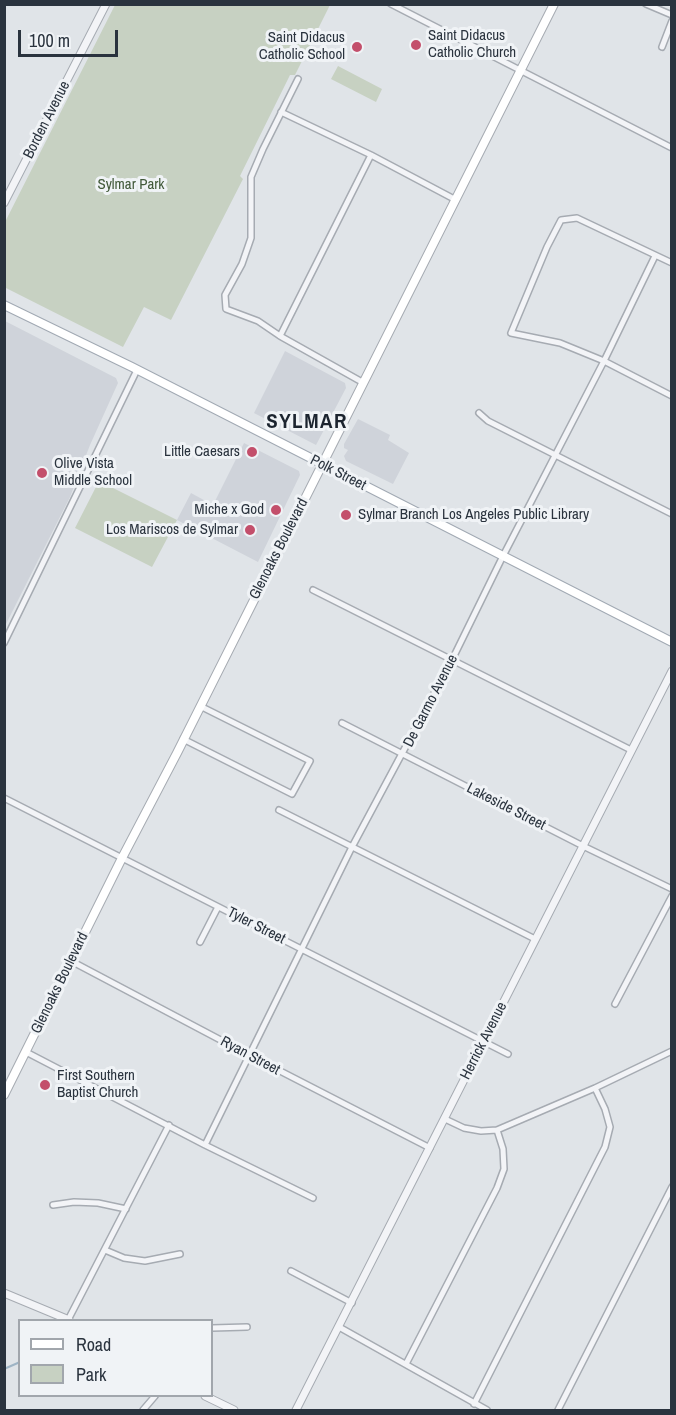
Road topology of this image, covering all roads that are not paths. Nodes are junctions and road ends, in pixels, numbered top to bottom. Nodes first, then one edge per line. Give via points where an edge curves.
1 (106, 4) edge
2 (391, 4) edge
3 (554, 4) edge
4 (646, 4) edge
5 (660, 7) edge
6 (672, 15) edge
7 (672, 21) edge
8 (662, 47) dead end
9 (521, 71) junction
10 (298, 79) dead end
11 (281, 112) junction
12 (672, 148) edge
13 (371, 155) junction
14 (456, 200) junction
15 (4, 203) edge
16 (655, 256) junction
17 (672, 263) edge
18 (4, 305) edge
19 (280, 336) junction
20 (604, 361) junction
21 (137, 370) junction
22 (362, 382) junction
23 (672, 396) edge
24 (479, 413) dead end
25 (556, 455) junction
26 (322, 464) junction
27 (672, 514) edge
28 (502, 558) junction
29 (313, 590) dead end
30 (672, 642) edge
31 (4, 643) edge
32 (452, 660) junction
33 (672, 671) edge
34 (200, 706) junction
35 (342, 723) dead end
36 (183, 739) junction
37 (631, 750) junction
38 (403, 754) junction
39 (4, 798) edge
40 (279, 810) dead end
41 (583, 846) junction
42 (352, 847) junction
43 (122, 858) junction
44 (672, 889) edge
45 (672, 896) edge
46 (218, 907) junction
47 (535, 939) junction
48 (201, 942) dead end
49 (303, 950) junction
50 (71, 961) junction
51 (615, 1004) dead end
52 (485, 1042) junction
53 (672, 1051) edge
54 (26, 1052) junction
55 (508, 1054) dead end
56 (249, 1055) junction
57 (595, 1088) junction
58 (4, 1095) edge
59 (445, 1119) junction
60 (169, 1125) junction
61 (497, 1130) junction
62 (205, 1145) junction
63 (430, 1148) junction
64 (672, 1187) edge
65 (314, 1198) dead end
66 (53, 1205) dead end
67 (126, 1209) junction
68 (105, 1250) junction
69 (180, 1254) dead end
70 (291, 1271) dead end
71 (4, 1293) edge
72 (352, 1303) junction
73 (66, 1319) edge
74 (69, 1319) edge
75 (247, 1327) dead end
76 (339, 1327) junction
77 (213, 1328) edge
78 (406, 1364) junction
79 (153, 1397) edge
80 (209, 1397) edge
81 (474, 1404) junction
82 (143, 1410) edge
83 (234, 1410) edge
84 (296, 1410) edge
85 (487, 1410) edge
86 (558, 1410) edge

1 - 15 street, Borden Avenue
2 - 9 street
3 - 9 main road, Glenoaks Boulevard
4 - 5 street
5 - 6 street
7 - 8 street
9 - 12 street
9 - 14 main road, Glenoaks Boulevard
10 - 11 street
11 - 13 street
11 - 19 street via 251,177 251,238 225,296 226,309 258,321
13 - 14 street
13 - 19 street
14 - 22 main road, Glenoaks Boulevard
16 - 17 street
16 - 20 street, De Garmo Avenue
16 - 20 street via 576,218 561,220 547,247 511,333 560,343
18 - 21 main road, Polk Street
19 - 22 street
20 - 23 street
20 - 25 street, De Garmo Avenue
21 - 26 main road, Polk Street
21 - 31 street
22 - 26 main road, Glenoaks Boulevard
24 - 25 street
25 - 27 street
25 - 28 street, De Garmo Avenue
26 - 28 main road, Polk Street
26 - 34 main road, Glenoaks Boulevard
28 - 30 main road, Polk Street
28 - 32 street, De Garmo Avenue
29 - 32 street
32 - 37 street
32 - 38 street, De Garmo Avenue
33 - 37 street, Herrick Avenue
34 - 36 main road, Glenoaks Boulevard
34 - 36 street via 310,761 292,794
35 - 38 street, Lakeside Street
36 - 43 main road, Glenoaks Boulevard
37 - 41 street, Herrick Avenue
38 - 41 street, Lakeside Street
38 - 42 street, De Garmo Avenue
39 - 43 street, Tyler Street
40 - 42 street
41 - 44 street, Lakeside Street
41 - 47 street, Herrick Avenue
42 - 47 street
42 - 49 street, De Garmo Avenue
43 - 46 street, Tyler Street
43 - 50 main road, Glenoaks Boulevard
45 - 51 street
46 - 48 street
46 - 49 street, Tyler Street
47 - 52 street, Herrick Avenue
49 - 52 street, Tyler Street
49 - 56 street, De Garmo Avenue
50 - 54 main road, Glenoaks Boulevard
50 - 56 street, Ryan Street
52 - 55 street, Tyler Street
52 - 59 street, Herrick Avenue
53 - 57 street
54 - 58 main road, Glenoaks Boulevard
54 - 60 street
56 - 62 street, De Garmo Avenue
56 - 63 street, Ryan Street
57 - 61 street
57 - 81 street via 610,1126 605,1148
59 - 61 street via 464,1128
59 - 63 street, Herrick Avenue
60 - 62 street
60 - 67 street
61 - 78 street via 504,1169 497,1188
62 - 65 street
63 - 72 street, Herrick Avenue
64 - 86 street
66 - 67 street via 98,1203
67 - 68 street
68 - 69 street via 145,1261
68 - 74 street
70 - 72 street
71 - 73 street
72 - 76 street, Herrick Avenue
75 - 77 street
76 - 78 street
76 - 84 street, Herrick Avenue
78 - 81 street
79 - 82 street
80 - 83 street
81 - 85 street

